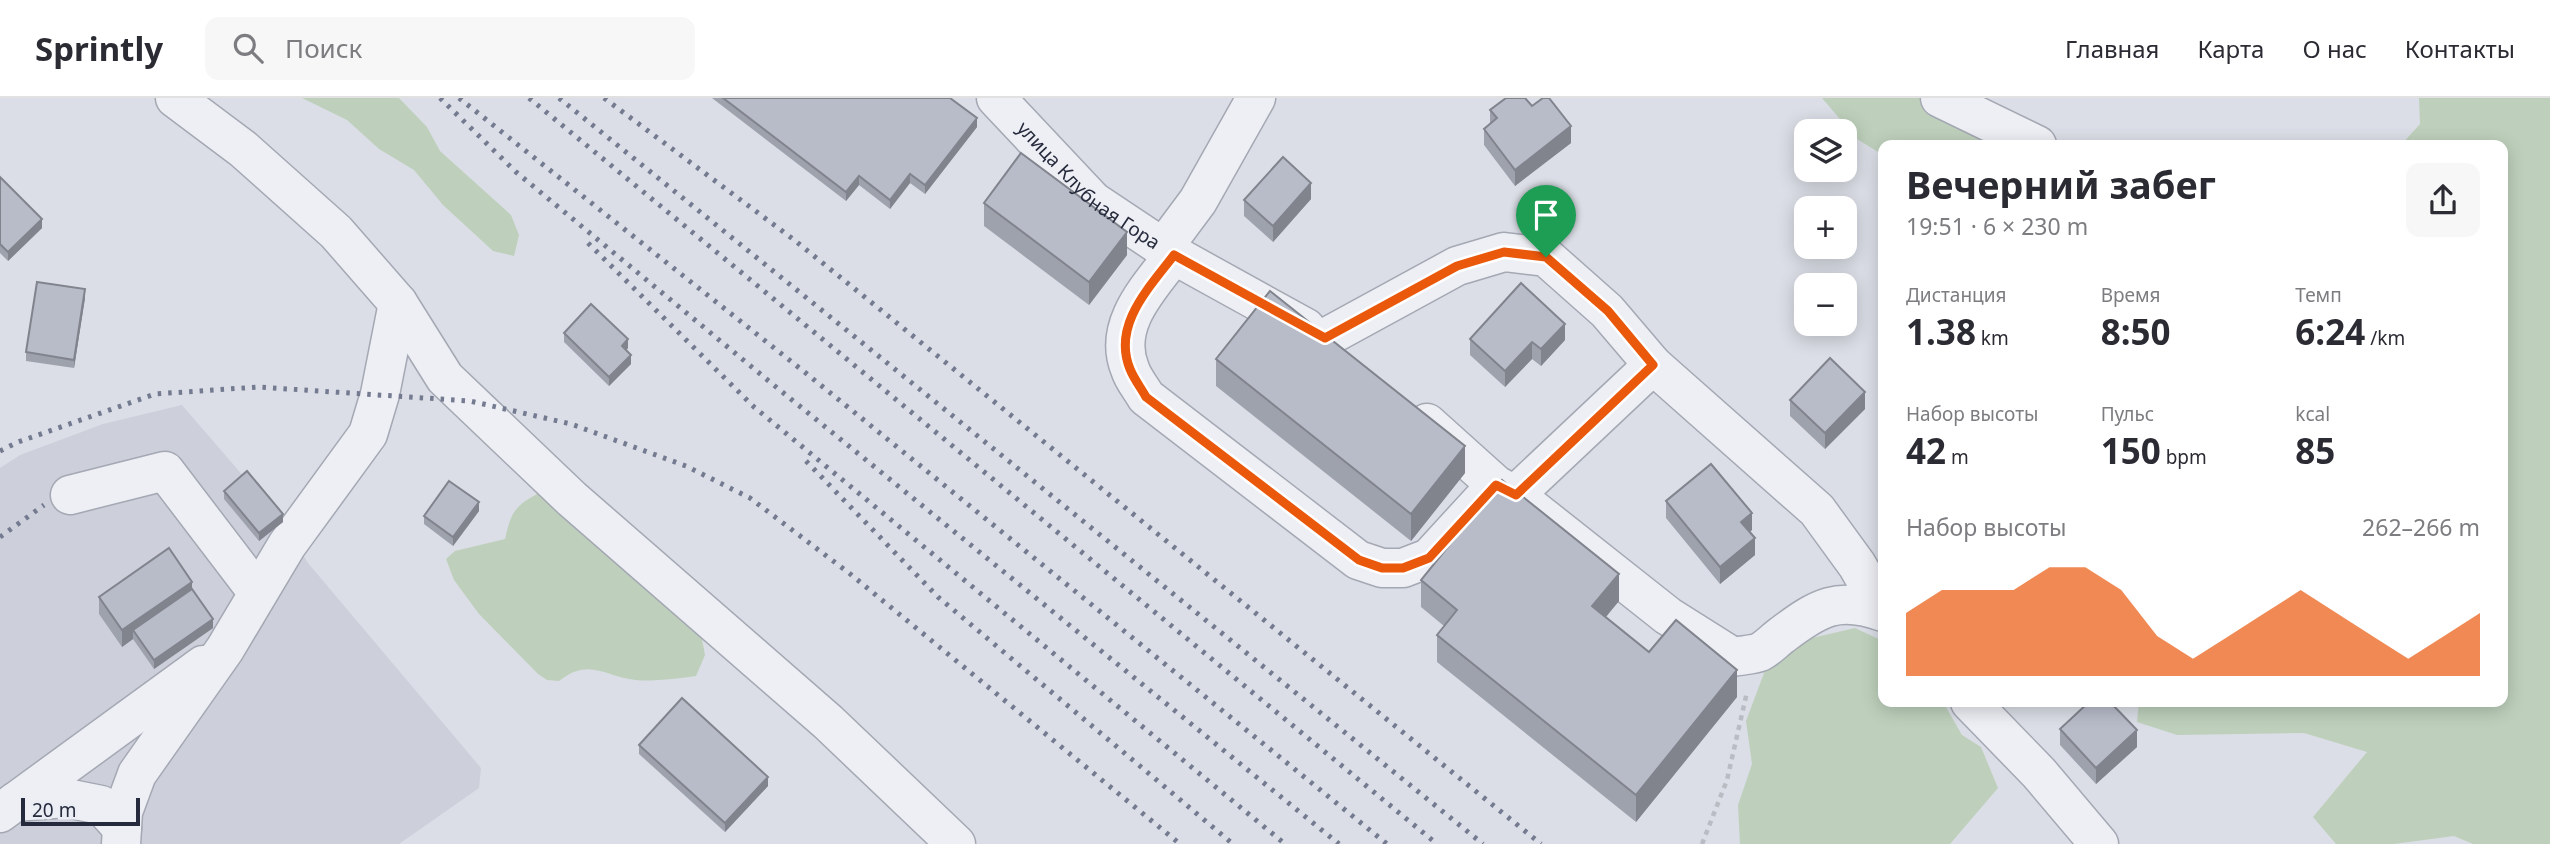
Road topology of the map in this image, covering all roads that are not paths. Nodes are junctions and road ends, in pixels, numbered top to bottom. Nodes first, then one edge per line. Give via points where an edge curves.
1 (175, 98) edge
2 (996, 98) edge
3 (1256, 98) edge
4 (1940, 98) edge
5 (2027, 140) edge
6 (1169, 251) junction
7 (398, 303) junction
8 (1325, 338) junction
9 (1355, 361) edge
10 (1653, 365) junction
11 (1405, 403) edge
12 (1506, 490) junction
13 (69, 495) dead end
14 (258, 593) junction
15 (1878, 602) edge
16 (1878, 610) edge
17 (225, 649) junction
18 (1975, 707) edge
19 (8, 808) edge
20 (122, 836) edge
21 (956, 844) edge
22 (2099, 844) edge

1 - 7 street via 243,149 336,232
2 - 6 street, улица Клубная Гора via 1093,201
3 - 6 street
4 - 5 street
6 - 8 street, улица Клубная Гора
6 - 12 street via 1133,309 1124,345 1130,370 1146,397 1359,560 1382,568 1403,568 1429,558
7 - 14 street via 368,434
7 - 21 street via 453,386 572,499 828,722
8 - 9 street, улица Клубная Гора
8 - 10 street via 1457,266 1504,252 1546,257 1608,311
10 - 12 street
10 - 15 street via 1817,510
11 - 12 street
12 - 16 street via 1668,616 1733,657 1759,653 1826,607 1845,604
13 - 14 street via 165,471
14 - 17 street
17 - 19 street
17 - 20 street via 137,774 123,812
18 - 22 street
19 - 20 street via 66,798 101,805

